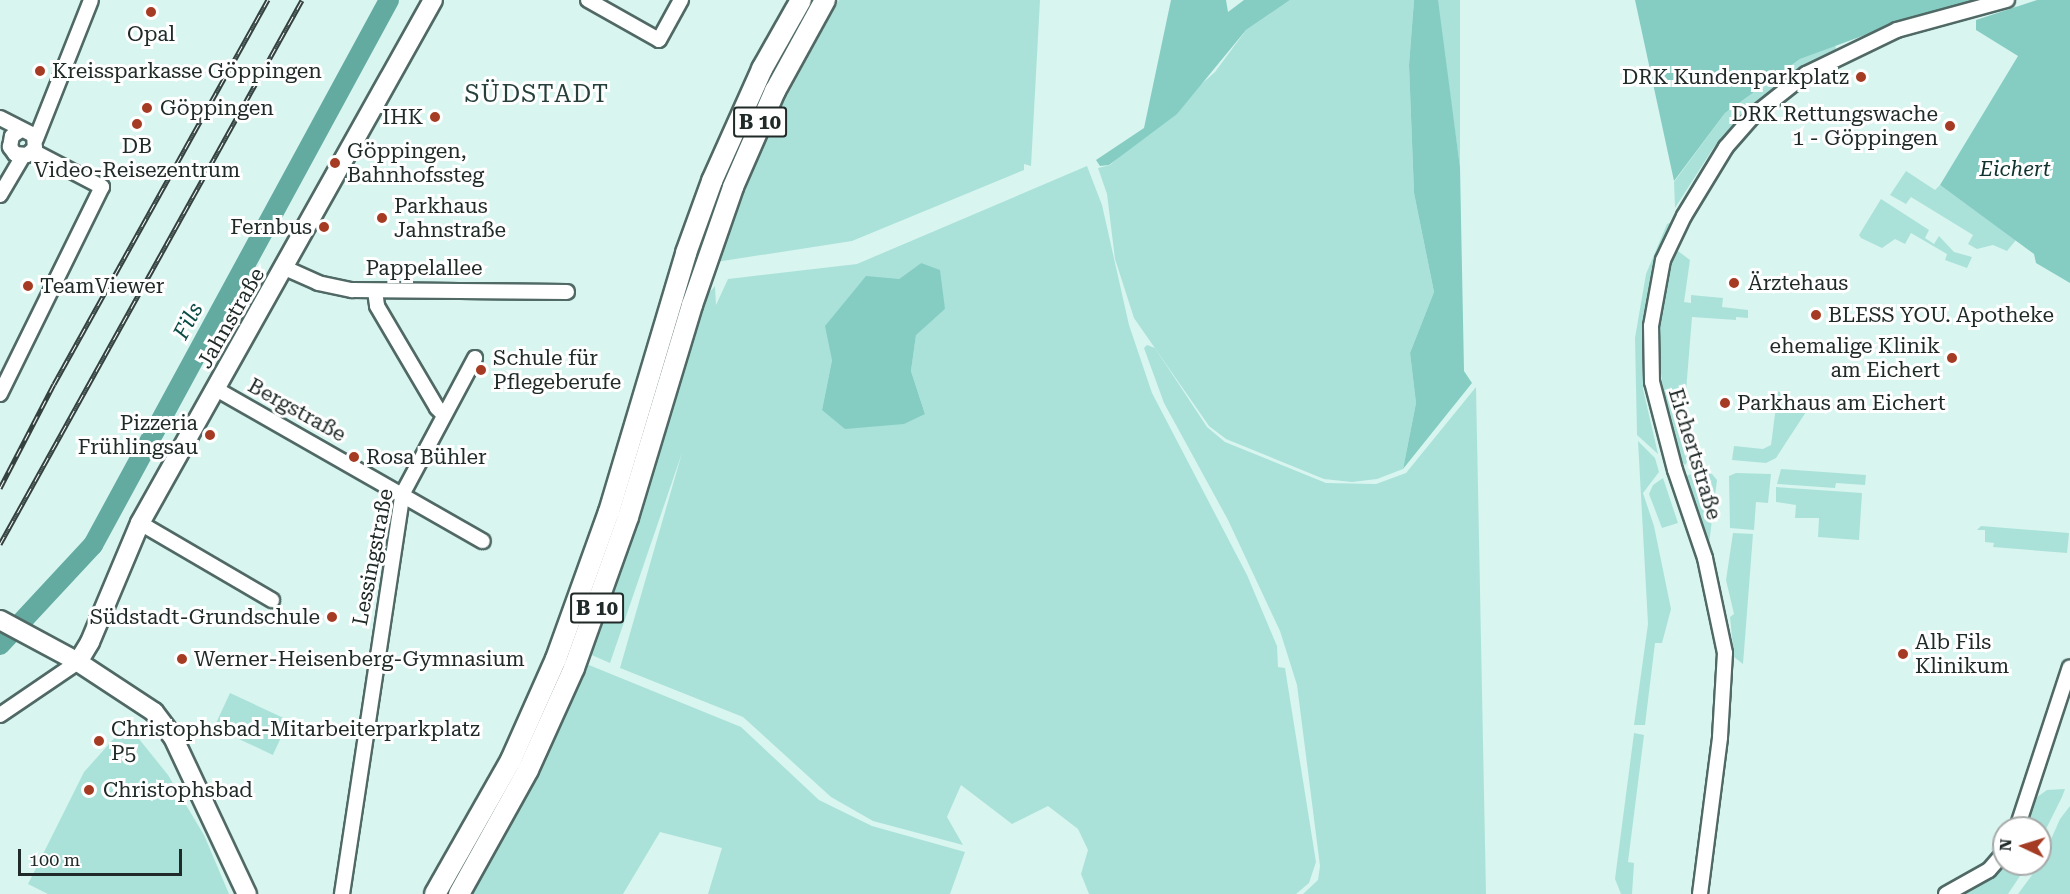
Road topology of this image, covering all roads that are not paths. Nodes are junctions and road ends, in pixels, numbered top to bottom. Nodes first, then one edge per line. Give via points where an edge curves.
1 (91, 0) edge
2 (434, 0) edge
3 (588, 0) edge
4 (681, 0) edge
5 (801, 0) edge
6 (825, 0) edge
7 (2007, 0) edge
8 (0, 118) edge
9 (0, 129) edge
10 (15, 134) junction
11 (30, 149) junction
12 (0, 195) edge
13 (285, 268) junction
14 (375, 291) junction
15 (567, 292) dead end
16 (475, 358) dead end
17 (216, 389) junction
18 (0, 393) edge
19 (444, 415) junction
20 (403, 492) junction
21 (140, 523) junction
22 (483, 541) dead end
23 (272, 600) dead end
24 (0, 620) edge
25 (78, 662) junction
26 (2070, 668) edge
27 (0, 715) edge
28 (2021, 816) edge
29 (1992, 867) edge
30 (247, 894) edge
31 (342, 894) edge
32 (435, 894) edge
33 (459, 894) edge
34 (1700, 894) edge
35 (1946, 894) edge

1 - 11 street
2 - 13 main road, Jahnstraße
3 - 4 street via 659,40
5 - 32 highway, B 10 via 734,129 686,253 609,512 567,631 511,760
6 - 33 highway, B 10 via 754,136 710,251 628,517 574,668 528,770
7 - 34 street, Eichertstraße via 1897,30 1806,74 1754,116 1726,147 1684,216 1663,260 1651,326 1652,382 1675,470 1706,558 1725,653 1720,737
8 - 10 street
9 - 10 street
10 - 11 street via 28,131
10 - 11 street via 12,151
11 - 12 street
11 - 18 street via 102,187
13 - 14 street, Pappelallee via 318,283
13 - 17 main road, Jahnstraße
14 - 15 street, Pappelallee via 479,288
14 - 19 street via 377,306
16 - 19 street, Lessingstraße
17 - 20 street, Bergstraße
17 - 21 main road, Jahnstraße
19 - 20 street, Lessingstraße
20 - 22 street, Bergstraße
20 - 31 street, Lessingstraße
21 - 23 street
21 - 25 main road, Jahnstraße via 99,623
24 - 25 main road
25 - 27 street
25 - 30 main road via 154,712 173,737
26 - 28 street
29 - 35 street

